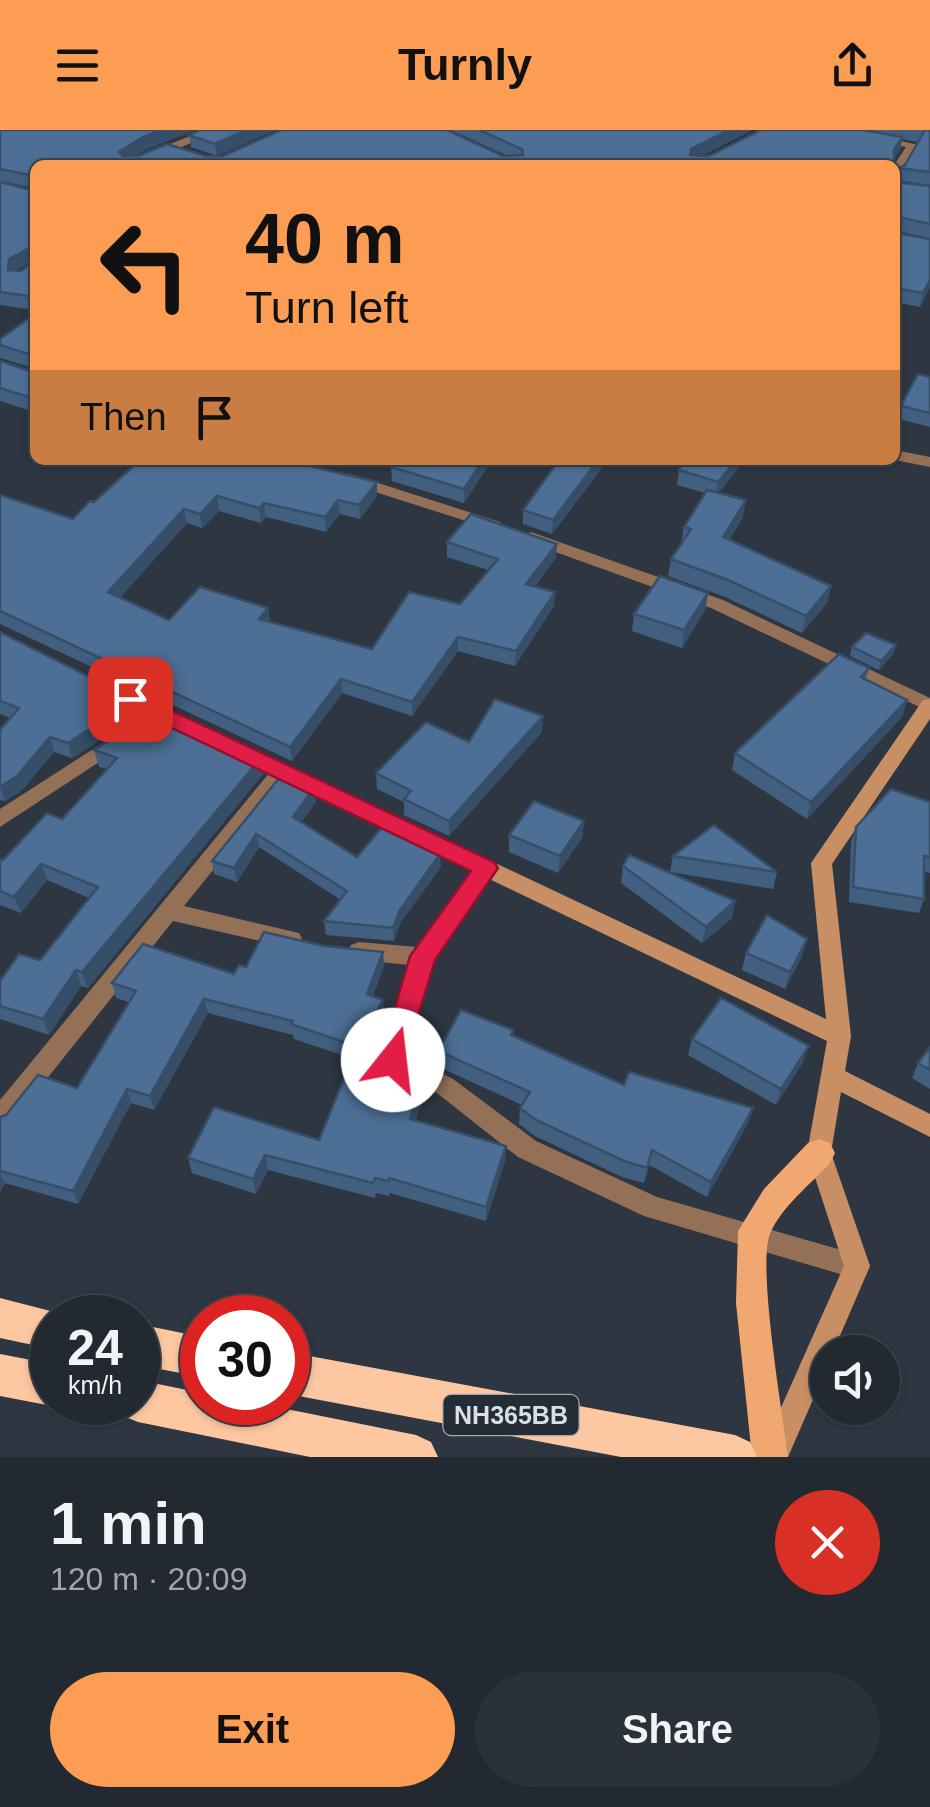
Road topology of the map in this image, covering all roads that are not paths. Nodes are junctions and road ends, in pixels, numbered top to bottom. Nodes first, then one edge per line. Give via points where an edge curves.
1 (215, 130) edge
2 (858, 136) edge
3 (172, 149) junction
4 (188, 154) edge
5 (139, 160) edge
6 (900, 164) edge
7 (900, 456) edge
8 (930, 462) edge
9 (324, 471) edge
10 (100, 685) edge
11 (930, 705) edge
12 (143, 724) junction
13 (282, 771) junction
14 (0, 819) edge
15 (486, 868) junction
16 (167, 910) junction
17 (423, 956) junction
18 (839, 1036) junction
19 (833, 1076) junction
20 (0, 1118) edge
21 (930, 1126) edge
22 (819, 1153) junction
23 (751, 1235) junction
24 (857, 1266) junction
25 (0, 1318) edge
26 (30, 1324) edge
27 (0, 1375) edge
28 (310, 1377) edge
29 (30, 1381) edge
30 (160, 1405) edge
31 (416, 1457) edge
32 (735, 1457) edge
33 (771, 1457) edge

1 - 3 street
2 - 6 street via 913,145
3 - 4 street
3 - 5 street
7 - 8 street
9 - 11 street via 716,604
10 - 12 main road
11 - 18 main road via 822,864
12 - 13 main road via 203,734
12 - 14 street
13 - 15 main road
13 - 16 street
15 - 17 street
15 - 18 main road
16 - 17 street via 318,946
16 - 20 street
17 - 23 street via 393,1060 445,1086 527,1150 653,1208
18 - 19 main road
19 - 21 main road
19 - 22 main road
22 - 23 main road
22 - 24 main road
23 - 24 street
23 - 33 main road
24 - 33 main road
25 - 26 highway
27 - 29 highway
28 - 32 highway, NH365BB
30 - 31 highway, NH365BB

